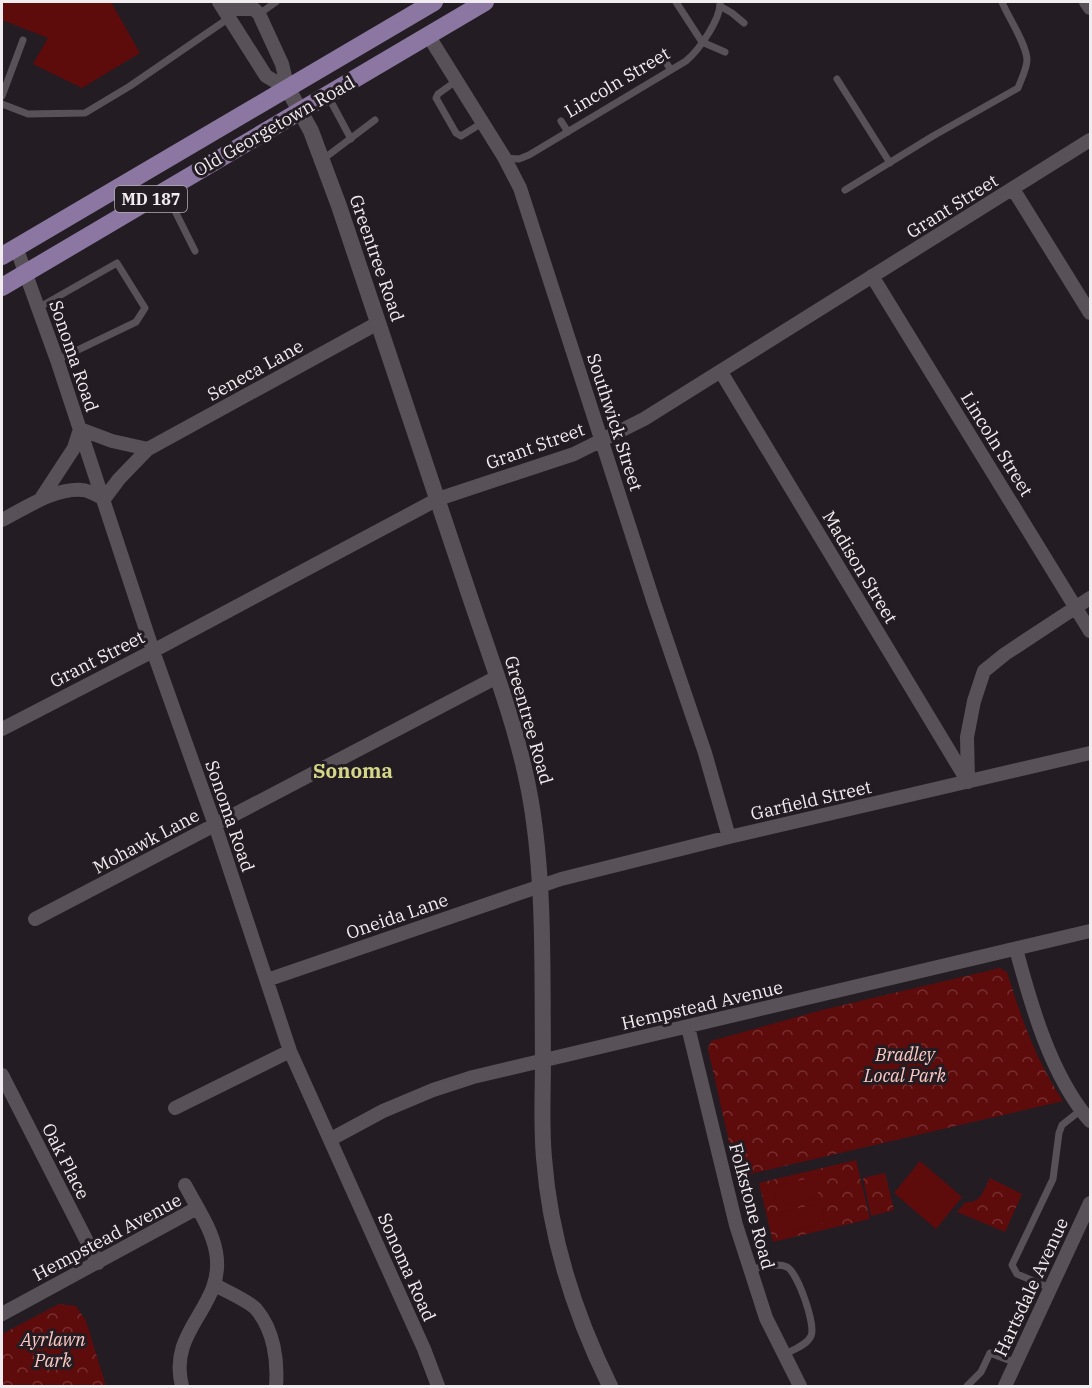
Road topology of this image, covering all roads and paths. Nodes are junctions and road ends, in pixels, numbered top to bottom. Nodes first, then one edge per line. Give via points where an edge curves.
1 (219, 2) edge
2 (276, 2) edge
3 (434, 2) edge
4 (485, 2) edge
5 (676, 2) edge
6 (1002, 2) edge
7 (1086, 2) edge
8 (720, 4) edge
9 (1090, 8) edge
10 (259, 14) junction
11 (230, 18) junction
12 (744, 23) dead end
13 (428, 35) junction
14 (23, 40) dead end
15 (702, 42) junction
16 (273, 44) junction
17 (725, 52) dead end
18 (254, 56) junction
19 (665, 61) dead end
20 (671, 70) junction
21 (837, 79) dead end
22 (456, 81) junction
23 (288, 89) junction
24 (327, 94) junction
25 (2, 96) edge
26 (2, 104) edge
27 (300, 110) junction
28 (375, 120) dead end
29 (561, 121) dead end
30 (482, 123) junction
31 (568, 132) junction
32 (351, 139) junction
33 (1090, 140) edge
34 (504, 157) junction
35 (322, 160) junction
36 (890, 163) junction
37 (1013, 189) junction
38 (165, 190) junction
39 (845, 190) dead end
40 (195, 251) dead end
41 (9, 252) edge
42 (25, 272) junction
43 (872, 276) junction
44 (2, 287) edge
45 (38, 308) junction
46 (1090, 314) edge
47 (378, 323) junction
48 (57, 360) junction
49 (720, 372) junction
50 (80, 429) junction
51 (602, 440) junction
52 (148, 448) junction
53 (104, 499) junction
54 (438, 499) junction
55 (40, 500) junction
56 (2, 520) edge
57 (1090, 598) edge
58 (1076, 607) junction
59 (1090, 630) edge
60 (153, 651) junction
61 (497, 677) junction
62 (2, 729) edge
63 (1090, 753) edge
64 (968, 782) junction
65 (215, 825) junction
66 (729, 837) junction
67 (540, 886) junction
68 (35, 919) dead end
69 (1090, 932) edge
70 (1016, 949) junction
71 (267, 980) junction
72 (688, 1028) junction
73 (290, 1051) junction
74 (543, 1061) junction
75 (2, 1075) edge
76 (174, 1108) dead end
77 (1086, 1115) edge
78 (331, 1139) junction
79 (185, 1185) dead end
80 (1090, 1203) edge
81 (197, 1208) junction
82 (98, 1263) junction
83 (750, 1269) junction
84 (215, 1286) junction
85 (1050, 1288) junction
86 (2, 1314) edge
87 (784, 1354) junction
88 (1016, 1363) junction
89 (182, 1386) edge
90 (276, 1386) edge
91 (438, 1386) edge
92 (610, 1386) edge
93 (800, 1386) edge
94 (967, 1386) edge
95 (1005, 1386) edge

1 - 10 street via 237,9 254,9
1 - 11 street
2 - 10 lane
3 - 23 main road, Old Georgetown Road / MD 187
4 - 13 main road, Old Georgetown Road / MD 187
5 - 15 lane
6 - 36 lane via 1027,60 1018,88
7 - 9 street
8 - 12 lane
8 - 15 lane, Lincoln Street via 713,26
10 - 16 street
11 - 18 street
11 - 26 lane via 85,113 27,114
13 - 22 street, Southwick Street
13 - 24 main road, Old Georgetown Road / MD 187
14 - 25 lane
15 - 17 lane
15 - 20 lane, Lincoln Street via 693,56
16 - 18 street via 263,45
16 - 23 street
18 - 23 street via 266,76
19 - 20 lane
20 - 31 lane, Lincoln Street
21 - 36 lane
22 - 30 street, Southwick Street
22 - 30 lane via 436,98 456,133 461,136
23 - 27 street, Greentree Road
23 - 41 main road, Old Georgetown Road / MD 187
24 - 27 main road, Old Georgetown Road / MD 187
24 - 32 lane
27 - 35 street, Greentree Road
27 - 38 main road, Old Georgetown Road / MD 187
28 - 32 lane
29 - 31 lane
30 - 34 street, Southwick Street
31 - 34 lane, Lincoln Street via 519,159
32 - 35 lane
33 - 37 street, Grant Street
34 - 51 street, Southwick Street via 520,188
35 - 47 street, Greentree Road
36 - 39 lane
37 - 43 street, Grant Street
37 - 46 street
38 - 40 lane
38 - 42 main road, Old Georgetown Road / MD 187
41 - 42 street, Sonoma Road
42 - 44 main road, Old Georgetown Road / MD 187
42 - 45 street, Sonoma Road
43 - 49 street, Grant Street
43 - 58 street, Lincoln Street
45 - 48 street, Sonoma Road
45 - 48 lane via 117,263 145,308 136,322
47 - 52 street, Seneca Lane
47 - 54 street, Greentree Road
48 - 50 street, Sonoma Road
49 - 51 street, Grant Street
49 - 64 street, Madison Street
50 - 52 street
50 - 53 street, Sonoma Road
50 - 55 street via 74,448
51 - 54 street, Grant Street via 574,454
51 - 66 street, Southwick Street
52 - 53 street, Seneca Lane
53 - 55 street via 84,490
53 - 60 street, Sonoma Road
54 - 60 street, Grant Street
54 - 61 street, Greentree Road
55 - 56 street
57 - 58 street
58 - 59 street, Lincoln Street
58 - 64 street via 984,671 967,737
60 - 62 street, Grant Street
60 - 65 street, Sonoma Road
61 - 65 street, Mohawk Lane
61 - 67 street, Greentree Road via 526,776
63 - 64 street, Garfield Street
64 - 66 street, Garfield Street
65 - 68 street, Mohawk Lane
65 - 71 street, Sonoma Road
66 - 67 street, Garfield Street
67 - 71 street, Oneida Lane
67 - 74 street, Greentree Road
69 - 70 street, Hempstead Avenue
70 - 72 street, Hempstead Avenue
70 - 77 street via 1032,1011 1054,1062
71 - 73 street, Sonoma Road
72 - 74 street, Hempstead Avenue
72 - 83 street, Folkstone Road
73 - 76 street
73 - 78 street, Sonoma Road
74 - 78 street, Hempstead Avenue via 433,1090
74 - 92 street, Greentree Road via 544,1157 558,1245 583,1326
75 - 82 street, Oak Place
77 - 85 lane via 1062,1125 1053,1179 1012,1265 1017,1274
78 - 91 street, Sonoma Road
79 - 81 street
80 - 85 street, Hartsdale Avenue
81 - 82 street, Hempstead Avenue
81 - 84 street via 217,1253
82 - 86 street, Hempstead Avenue
83 - 87 street, Folkstone Road via 766,1318
83 - 87 lane via 777,1265 788,1268 796,1277 813,1324 811,1337
84 - 89 street via 183,1344 179,1358
84 - 90 street via 256,1308 271,1335
85 - 88 street, Hartsdale Avenue
87 - 93 street, Folkstone Road
88 - 94 lane via 990,1353 981,1372
88 - 95 street, Hartsdale Avenue

